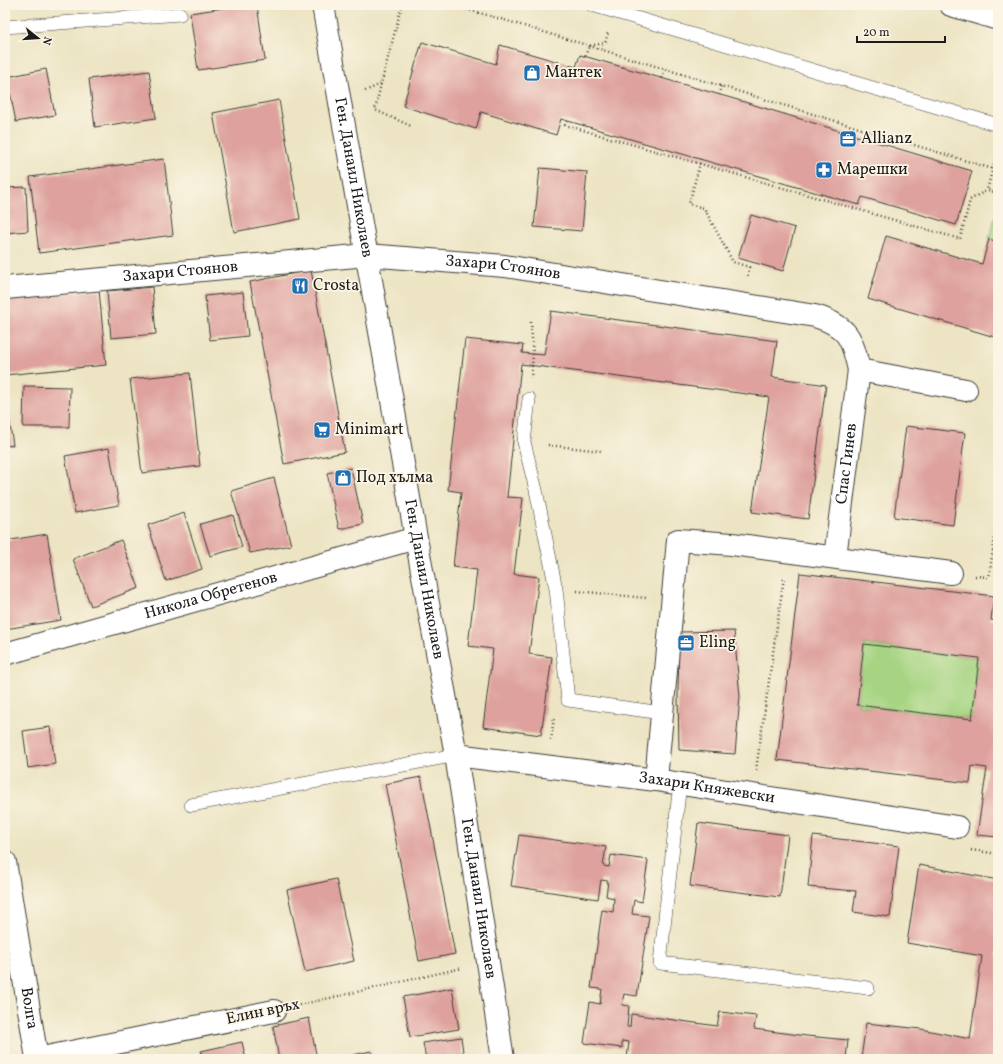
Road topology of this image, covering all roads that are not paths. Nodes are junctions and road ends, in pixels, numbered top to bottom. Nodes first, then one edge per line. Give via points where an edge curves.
1 (323, 5) edge
2 (592, 5) edge
3 (951, 5) edge
4 (180, 14) dead end
5 (998, 19) edge
6 (5, 26) edge
7 (998, 125) edge
8 (367, 255) junction
9 (5, 288) edge
10 (859, 370) junction
11 (966, 390) dead end
12 (529, 399) dead end
13 (416, 538) junction
14 (835, 557) junction
15 (951, 573) road end
16 (5, 654) edge
17 (662, 713) junction
18 (456, 755) junction
19 (656, 780) junction
20 (680, 784) junction
21 (191, 804) dead end
22 (957, 827) dead end
23 (5, 862) edge
24 (868, 988) dead end
25 (274, 1010) road end
26 (37, 1059) edge
27 (503, 1059) edge

1 - 8 street, Ген. Данаил Николаев
2 - 7 lane
3 - 5 street
4 - 6 lane
8 - 9 street, Захари Стоянов
8 - 10 street, Захари Стоянов via 505,266 815,316 831,321 846,332 855,352
8 - 13 street, Ген. Данаил Николаев
10 - 11 street
10 - 14 street, Спас Гинев
12 - 17 lane via 524,442 556,589 568,700
13 - 16 street, Никола Обретенов
13 - 18 street, Ген. Данаил Николаев
14 - 15 street
14 - 17 street via 678,540
17 - 19 street
18 - 19 street, Захари Княжевски
18 - 21 lane
18 - 27 street, Ген. Данаил Николаев
19 - 20 street, Захари Княжевски
20 - 22 street, Захари Княжевски
20 - 24 lane via 660,963
23 - 26 street, Волга
25 - 26 street, Елин връх

